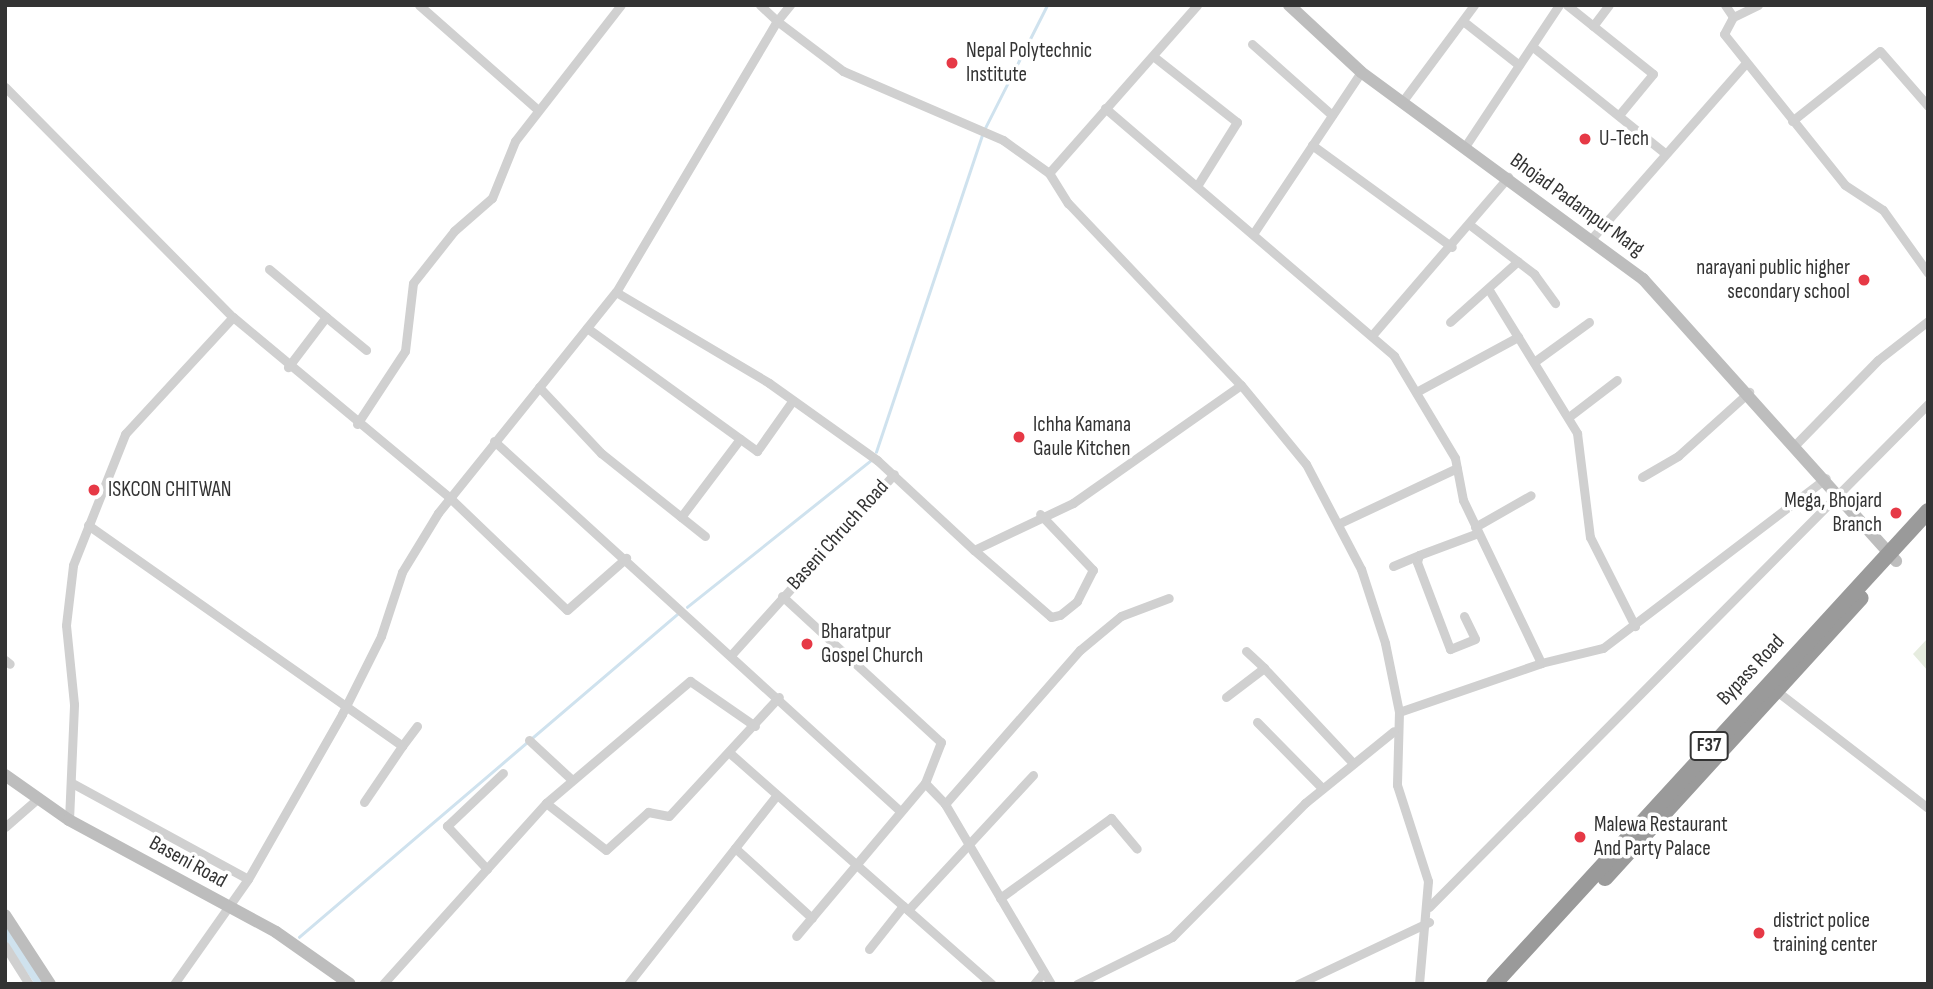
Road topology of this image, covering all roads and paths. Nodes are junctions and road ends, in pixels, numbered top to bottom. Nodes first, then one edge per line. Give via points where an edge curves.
1 (419, 5) edge
2 (621, 5) edge
3 (760, 5) edge
4 (790, 5) edge
5 (1197, 5) edge
6 (1289, 5) edge
7 (1474, 5) edge
8 (1559, 5) edge
9 (1567, 5) edge
10 (1609, 5) edge
11 (1725, 5) edge
12 (1758, 5) edge
13 (1733, 17) junction
14 (777, 21) junction
15 (1462, 21) junction
16 (1593, 26) junction
17 (1252, 44) dead end
18 (1534, 47) junction
19 (1153, 56) junction
20 (1745, 62) junction
21 (1519, 65) junction
22 (1361, 72) junction
23 (6, 90) edge
24 (1402, 102) junction
25 (1928, 106) edge
26 (1105, 108) junction
27 (537, 109) junction
28 (1332, 115) junction
29 (1619, 115) junction
30 (1792, 121) junction
31 (1312, 145) junction
32 (1464, 148) junction
33 (1665, 153) junction
34 (1049, 173) junction
35 (1508, 177) junction
36 (1197, 186) junction
37 (1470, 225) junction
38 (1252, 234) junction
39 (1593, 237) junction
40 (1452, 247) junction
41 (1518, 261) junction
42 (269, 269) dead end
43 (1928, 273) edge
44 (1489, 290) junction
45 (616, 292) junction
46 (1555, 303) dead end
47 (233, 317) junction
48 (326, 317) junction
49 (1928, 321) edge
50 (1450, 322) dead end
51 (1589, 323) dead end
52 (587, 328) junction
53 (1374, 333) junction
54 (1518, 337) junction
55 (366, 350) dead end
56 (1534, 362) junction
57 (288, 367) junction
58 (1617, 380) dead end
59 (1241, 385) junction
60 (539, 387) junction
61 (1418, 391) junction
62 (1749, 391) junction
63 (793, 400) junction
64 (1928, 404) edge
65 (1570, 416) junction
66 (357, 424) junction
67 (740, 439) junction
68 (494, 441) junction
69 (1796, 444) junction
70 (1457, 468) junction
71 (894, 474) junction
72 (1642, 477) dead end
73 (1826, 478) junction
74 (1839, 493) junction
75 (1531, 495) dead end
76 (449, 497) junction
77 (1041, 514) junction
78 (681, 517) junction
79 (1340, 523) junction
80 (1926, 523) edge
81 (88, 525) junction
82 (1477, 530) junction
83 (705, 536) dead end
84 (974, 551) junction
85 (1419, 555) junction
86 (1892, 557) junction
87 (626, 558) junction
88 (1393, 566) dead end
89 (782, 596) junction
90 (1169, 598) dead end
91 (1464, 616) dead end
92 (1635, 626) junction
93 (1246, 651) dead end
94 (732, 654) junction
95 (1541, 663) junction
96 (1264, 668) junction
97 (1772, 687) junction
98 (779, 697) junction
99 (1226, 697) dead end
100 (346, 705) junction
101 (1399, 712) junction
102 (1257, 722) dead end
103 (417, 726) dead end
104 (755, 726) junction
105 (1394, 731) junction
106 (529, 740) dead end
107 (402, 746) junction
108 (732, 755) junction
109 (1352, 762) junction
110 (503, 774) dead end
111 (5, 775) edge
112 (1033, 775) dead end
113 (571, 779) junction
114 (72, 783) junction
115 (925, 783) junction
116 (1322, 788) junction
117 (776, 796) junction
118 (36, 800) junction
119 (364, 803) dead end
120 (546, 803) junction
121 (945, 804) junction
122 (1928, 808) edge
123 (900, 811) junction
124 (69, 820) junction
125 (5, 827) edge
126 (968, 843) junction
127 (735, 848) junction
128 (1138, 849) dead end
129 (856, 866) junction
130 (487, 869) junction
131 (248, 879) junction
132 (1000, 898) junction
133 (227, 906) junction
134 (1429, 907) junction
135 (905, 908) junction
136 (5, 915) edge
137 (813, 918) junction
138 (1429, 922) junction
139 (796, 936) dead end
140 (5, 946) edge
141 (869, 949) dead end
142 (1043, 973) junction
143 (27, 983) edge
144 (50, 984) edge
145 (174, 984) edge
146 (351, 984) edge
147 (383, 984) edge
148 (628, 984) edge
149 (992, 984) edge
150 (1034, 984) edge
151 (1051, 984) edge
152 (1077, 984) edge
153 (1298, 984) edge
154 (1419, 984) edge
155 (1494, 984) edge
156 (1508, 984) edge

1 - 27 street
2 - 27 street
3 - 14 street
4 - 14 street
5 - 19 street
6 - 22 street, Bhojad Padampur Marg
7 - 15 street
8 - 18 street
9 - 16 street
10 - 16 street
11 - 13 street
12 - 13 street
13 - 20 street via 1724,34
14 - 34 street via 843,71 1003,140
14 - 45 street
15 - 21 street
15 - 24 street
16 - 29 street via 1653,74
17 - 28 street
18 - 21 street
18 - 29 street
19 - 26 street
19 - 36 street via 1237,122
20 - 30 street
20 - 33 street
21 - 32 street
22 - 24 street, Bhojad Padampur Marg
22 - 28 street
23 - 47 street
24 - 32 street, Bhojad Padampur Marg
25 - 30 street via 1880,51
26 - 34 street
26 - 36 street
27 - 66 street via 515,141 492,198 454,231 413,283 405,351
28 - 31 street
29 - 33 street
30 - 43 street via 1845,185 1883,210
31 - 38 street
31 - 40 street
32 - 35 street, Bhojad Padampur Marg
33 - 39 street via 1653,176
34 - 59 street via 1075,212
35 - 37 street
35 - 39 street, Bhojad Padampur Marg
36 - 38 street
37 - 40 street
37 - 41 street
38 - 53 street
39 - 62 street, Bhojad Padampur Marg via 1663,298
40 - 53 street
41 - 44 street
41 - 46 street
42 - 48 street
44 - 50 street
44 - 54 street
45 - 52 street
45 - 63 street
47 - 57 street
47 - 81 street via 125,434
48 - 55 street
48 - 57 street
49 - 69 street via 1878,360
51 - 56 street
52 - 60 street
52 - 67 street
53 - 61 street
54 - 56 street
54 - 61 street
56 - 65 street
57 - 66 street
58 - 65 street
59 - 77 street via 1073,503
59 - 79 street via 1306,464
60 - 68 street
60 - 78 street via 601,453
61 - 70 street
62 - 69 street, Bhojad Padampur Marg
62 - 72 street via 1678,456
63 - 67 street via 757,451
63 - 71 street
64 - 74 street
65 - 92 street via 1582,450 1590,537
66 - 76 street
67 - 78 street
68 - 76 street
68 - 87 street
69 - 73 street, Bhojad Padampur Marg
70 - 79 street
70 - 82 street
71 - 84 street
71 - 89 street, Baseni Chruch Road
73 - 74 street, Bhojad Padampur Marg
73 - 92 street
74 - 86 street, Bhojad Padampur Marg
74 - 134 street
75 - 82 street
76 - 87 street via 567,610
76 - 100 street via 402,572 381,636
77 - 84 street
77 - 84 street via 1093,570 1077,601 1060,615 1051,617
78 - 83 street
79 - 101 street via 1374,607
80 - 86 highway, Bypass Road / F37
81 - 100 street
81 - 114 street via 68,589
82 - 85 street
82 - 95 street
85 - 88 street
85 - 91 street via 1450,649 1475,639
86 - 97 highway, Bypass Road / F37
87 - 94 street
89 - 94 street, Baseni Chruch Road
89 - 115 street, Baseni Chruch Road via 941,743
90 - 121 street via 1121,616 1080,650
92 - 95 street via 1603,648
93 - 96 street
94 - 98 street
95 - 101 street
96 - 99 street
96 - 109 street
97 - 122 street
97 - 155 highway, Bypass Road / F37
97 - 156 highway, Bypass Road / F37
98 - 104 street
98 - 123 street
100 - 107 street
100 - 131 street
101 - 105 street
102 - 116 street
103 - 107 street
104 - 108 street
104 - 113 street via 698,681 690,681
105 - 109 street
105 - 134 street via 1397,785 1423,851
106 - 113 street
107 - 119 street
108 - 117 street
108 - 120 street via 669,816 648,812 606,850
109 - 116 street
110 - 130 street via 447,826
111 - 118 street, Baseni Road
112 - 126 street
113 - 120 street
114 - 124 street
114 - 131 street
115 - 121 street
115 - 123 street
116 - 152 street via 1172,937
117 - 127 street
117 - 129 street
118 - 124 street, Baseni Road
118 - 125 street
120 - 130 street
121 - 126 street
123 - 129 street
124 - 133 street, Baseni Road
126 - 132 street
126 - 135 street
127 - 137 street
127 - 148 street
128 - 132 street via 1111,818
129 - 135 street
129 - 137 street
130 - 147 street
131 - 133 street
132 - 142 street
133 - 145 street
133 - 146 street, Baseni Road
134 - 138 street
135 - 141 street
135 - 149 street
136 - 144 street
137 - 139 street
138 - 153 street
138 - 154 street
140 - 143 street
142 - 150 street
142 - 151 street

